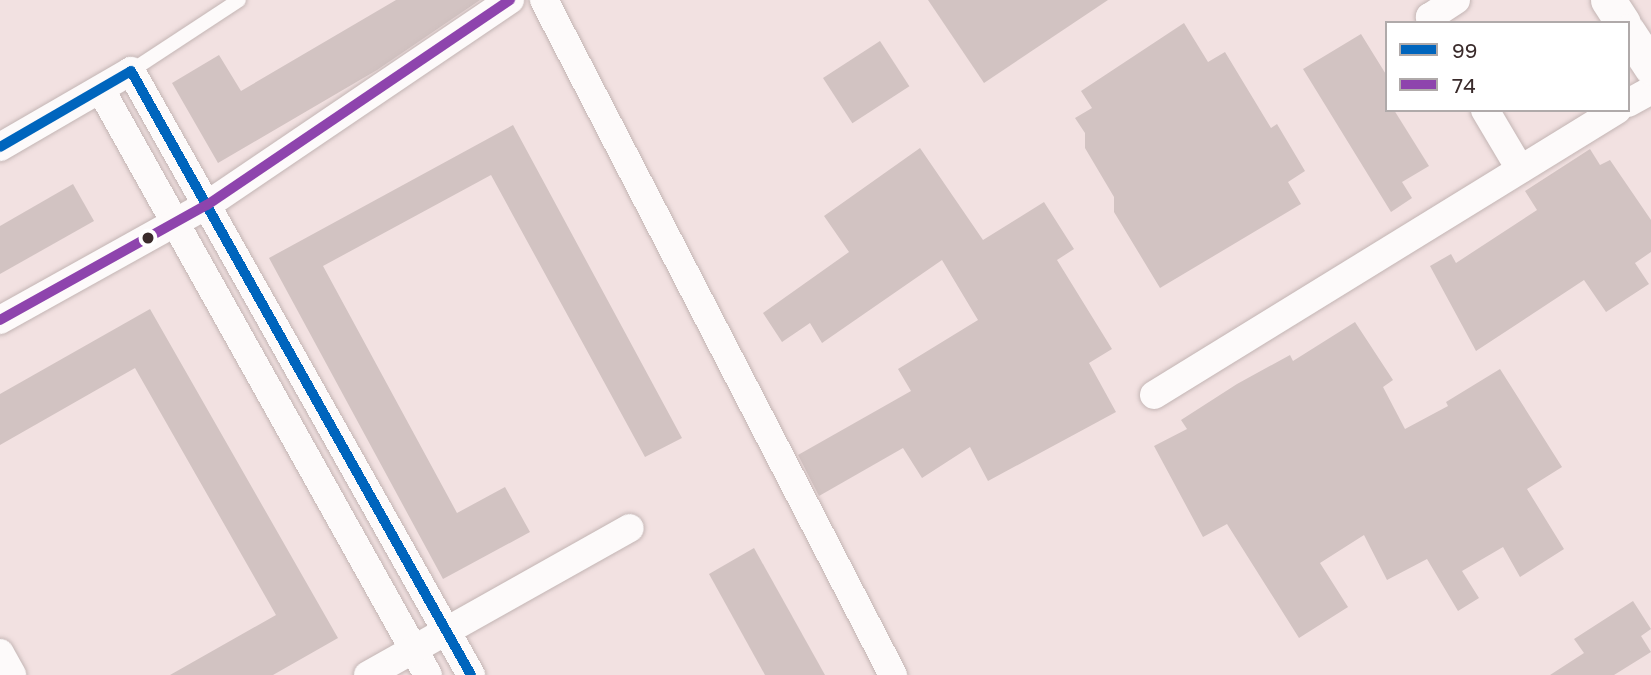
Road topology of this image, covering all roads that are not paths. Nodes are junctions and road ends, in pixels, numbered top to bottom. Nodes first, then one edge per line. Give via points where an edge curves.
1 (239, 0) edge
2 (510, 0) edge
3 (544, 0) edge
4 (1456, 0) edge
5 (1608, 0) edge
6 (1432, 21) edge
7 (1622, 21) edge
8 (1630, 35) edge
9 (1651, 67) edge
10 (131, 71) junction
11 (101, 90) junction
12 (1651, 90) edge
13 (1630, 102) edge
14 (1486, 112) edge
15 (1614, 112) edge
16 (0, 147) edge
17 (1520, 169) junction
18 (207, 205) junction
19 (176, 224) junction
20 (0, 320) edge
21 (1154, 395) dead end
22 (630, 528) dead end
23 (446, 630) junction
24 (414, 649) junction
25 (0, 653) edge
26 (12, 675) edge
27 (368, 675) edge
28 (428, 675) edge
29 (471, 675) edge
30 (893, 675) edge

1 - 10 lane
2 - 18 street
3 - 30 street
4 - 6 street via 1430,17
5 - 7 street
8 - 9 street
10 - 11 street
10 - 18 street
11 - 16 street
11 - 19 street
12 - 13 street
14 - 17 street
15 - 17 street
17 - 21 street
18 - 19 street
18 - 23 street
19 - 20 street
19 - 24 street
22 - 23 street
23 - 24 street
23 - 29 street
24 - 27 street
24 - 28 street
25 - 26 street

